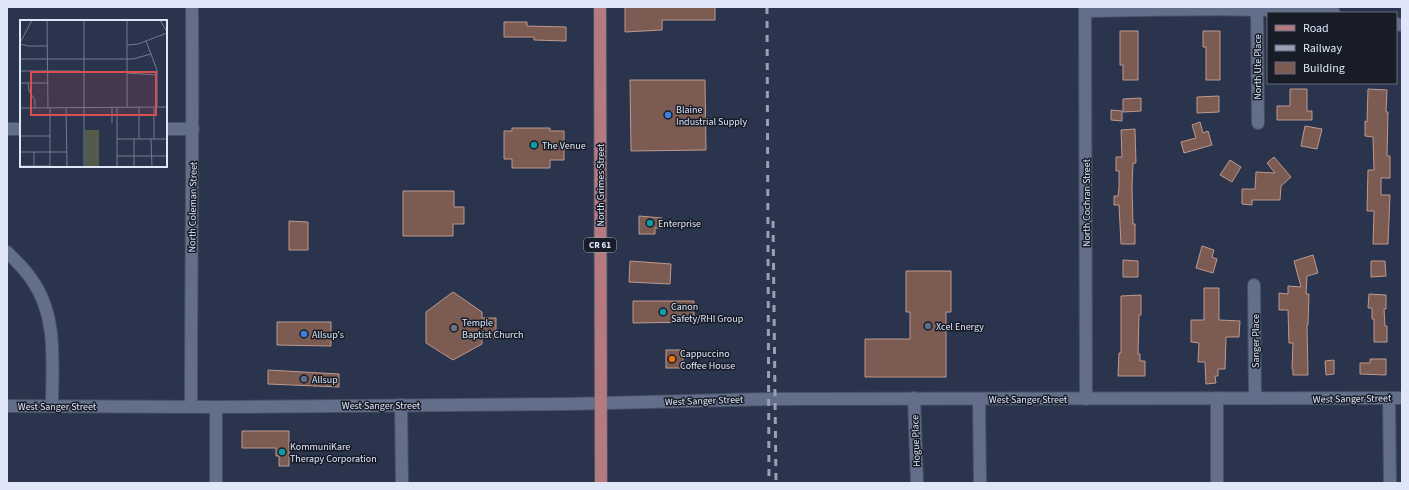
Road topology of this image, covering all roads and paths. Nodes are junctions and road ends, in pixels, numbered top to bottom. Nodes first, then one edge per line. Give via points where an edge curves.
1 (192, 7) edge
2 (600, 7) edge
3 (1085, 9) edge
4 (1257, 10) junction
5 (1321, 12) edge
6 (1258, 123) dead end
7 (7, 129) edge
8 (20, 129) edge
9 (167, 129) edge
10 (193, 130) junction
11 (7, 252) edge
12 (1254, 285) dead end
13 (914, 398) junction
14 (1217, 398) junction
15 (1255, 398) junction
16 (1389, 398) junction
17 (1402, 398) edge
18 (979, 399) junction
19 (1086, 399) junction
20 (601, 404) junction
21 (401, 405) junction
22 (7, 406) edge
23 (52, 406) junction
24 (191, 406) junction
25 (216, 407) junction
26 (216, 483) edge
27 (402, 483) edge
28 (601, 483) edge
29 (917, 483) edge
30 (980, 483) edge
31 (1217, 483) edge
32 (1390, 483) edge

1 - 10 street, North Coleman Street
2 - 20 main road, North Grimes Street / CR 61
3 - 4 street
3 - 19 street, North Cochran Street
4 - 5 street
4 - 6 street, North Ute Place
7 - 8 street
9 - 10 street
10 - 24 street, North Coleman Street
11 - 23 street via 32,279 50,321
12 - 15 street, Sanger Place
13 - 18 street, West Sanger Street
13 - 20 street, West Sanger Street
13 - 29 street, Hogue Place
14 - 15 street, West Sanger Street
14 - 19 street, West Sanger Street
14 - 31 street
15 - 16 street, West Sanger Street
16 - 17 street, West Sanger Street
16 - 32 street
18 - 19 street, West Sanger Street
18 - 30 street
20 - 21 street, West Sanger Street
20 - 28 main road, North Grimes Street / CR 61
21 - 25 street, West Sanger Street
21 - 27 street
22 - 23 street, West Sanger Street
23 - 24 street, West Sanger Street
24 - 25 street, West Sanger Street
25 - 26 street

